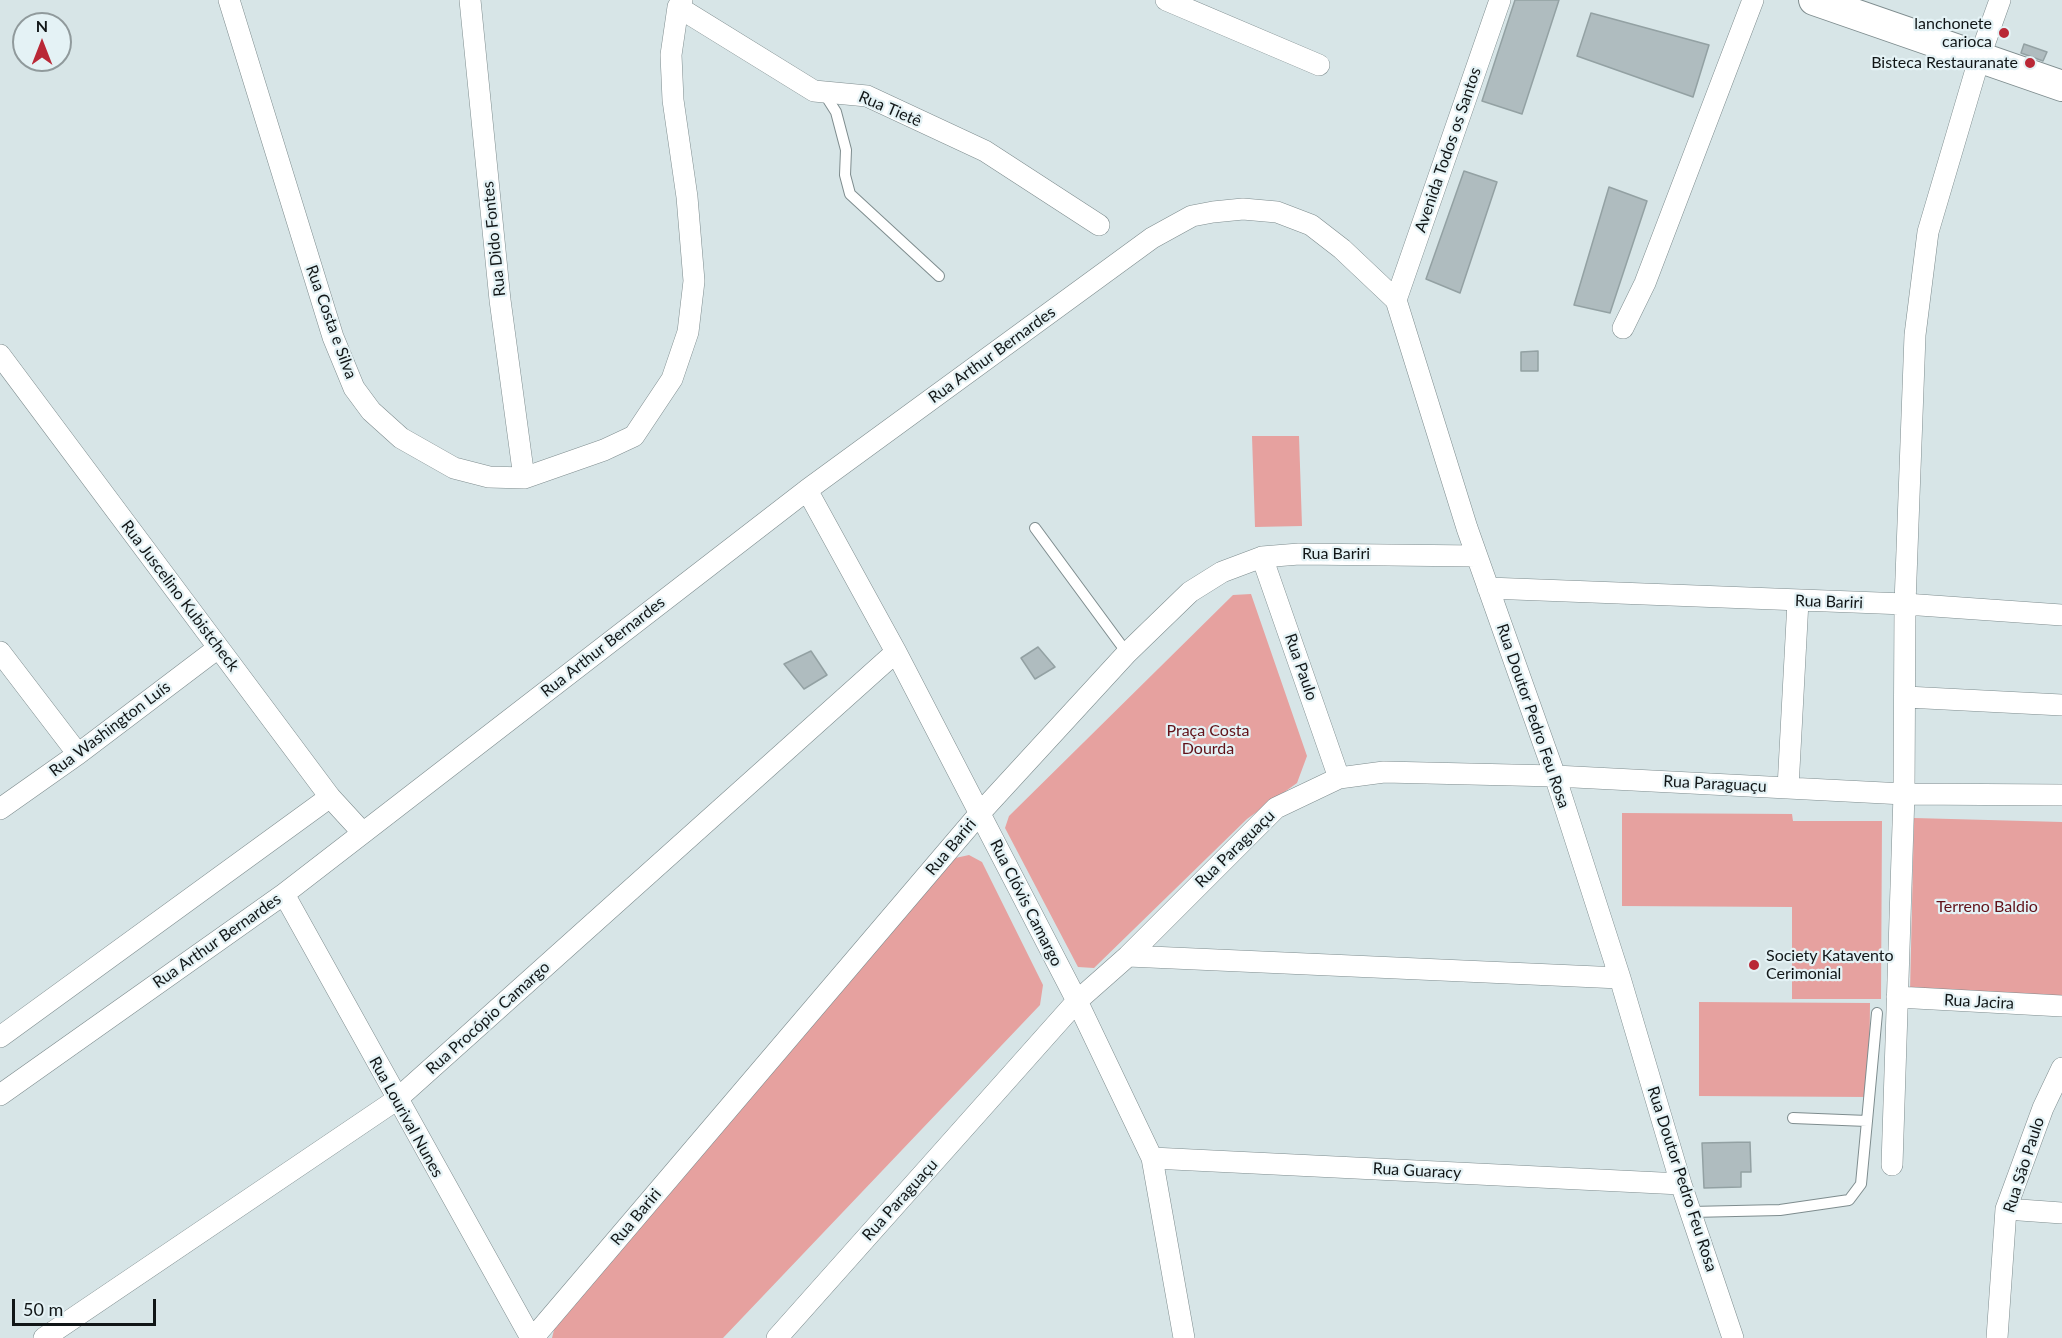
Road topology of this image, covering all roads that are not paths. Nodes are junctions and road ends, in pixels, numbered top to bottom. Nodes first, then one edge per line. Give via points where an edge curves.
1 (229, 0) edge
2 (470, 0) edge
3 (1166, 0) edge
4 (1500, 0) edge
5 (1753, 0) edge
6 (1814, 0) edge
7 (2000, 0) edge
8 (680, 4) edge
9 (1980, 57) junction
10 (1319, 65) dead end
11 (2062, 86) edge
12 (824, 93) junction
13 (1213, 212) joint
14 (1099, 225) dead end
15 (939, 276) dead end
16 (1396, 300) junction
17 (1623, 328) dead end
18 (0, 355) edge
19 (524, 478) junction
20 (807, 490) junction
21 (1035, 528) dead end
22 (1476, 556) junction
23 (1262, 557) junction
24 (1488, 588) junction
25 (1798, 601) junction
26 (1905, 604) junction
27 (2062, 615) edge
28 (218, 648) junction
29 (0, 652) edge
30 (896, 652) junction
31 (1127, 653) junction
32 (1906, 697) junction
33 (2062, 705) edge
34 (78, 754) junction
35 (1555, 776) junction
36 (1340, 778) junction
37 (1788, 788) junction
38 (1904, 794) junction
39 (2062, 795) edge
40 (330, 797) junction
41 (0, 809) edge
42 (980, 813) junction
43 (363, 833) junction
44 (284, 894) junction
45 (1128, 956) junction
46 (1620, 978) junction
47 (1897, 997) junction
48 (1077, 1000) junction
49 (2062, 1006) edge
50 (1877, 1013) dead end
51 (0, 1037) edge
52 (2062, 1068) edge
53 (0, 1095) edge
54 (396, 1100) junction
55 (1793, 1118) dead end
56 (1867, 1121) junction
57 (1152, 1158) junction
58 (1892, 1165) dead end
59 (1681, 1184) junction
60 (2006, 1209) junction
61 (1691, 1212) junction
62 (2062, 1213) edge
63 (44, 1338) edge
64 (532, 1338) edge
65 (777, 1338) edge
66 (1184, 1338) edge
67 (1733, 1338) edge
68 (1997, 1338) edge

1 - 19 street, Rua Costa e Silva via 333,337 354,388 370,411 401,438 454,468 489,477
2 - 19 street, Rua Dido Fontes via 500,300
3 - 10 street
4 - 16 street, Avenida Todos os Santos
5 - 17 street via 1645,283
6 - 9 street
7 - 9 street
8 - 12 street, Rua Tietê via 814,91
8 - 19 street, Rua Costa e Silva via 671,55 694,280 688,332 672,379 634,436
9 - 11 street
9 - 26 street via 1928,232 1915,335
12 - 14 street, Rua Tietê via 867,96 985,152
12 - 15 lane via 839,121 850,194
13 - 16 street, Rua Doutor Pedro Feu Rosa via 1277,212 1311,225
13 - 20 street, Rua Arthur Bernardes via 1192,216 1152,238
16 - 22 street, Rua Doutor Pedro Feu Rosa
18 - 28 street, Rua Juscelino Kubistcheck
20 - 30 street, Rua Clóvis Camargo
20 - 43 street, Rua Arthur Bernardes
21 - 31 lane
22 - 23 street, Rua Bariri
22 - 24 street, Rua Doutor Pedro Feu Rosa
23 - 31 street, Rua Bariri via 1222,572 1190,592
23 - 36 street, Rua Paulo
24 - 25 street, Rua Bariri
24 - 35 street, Rua Doutor Pedro Feu Rosa
25 - 26 street, Rua Bariri
25 - 37 street
26 - 27 street, Rua Bariri
26 - 32 street
28 - 34 street, Rua Washington Luís
28 - 40 street, Rua Juscelino Kubistcheck
29 - 34 street
30 - 42 street, Rua Clóvis Camargo
30 - 54 street, Rua Procópio Camargo
31 - 42 street, Rua Bariri
32 - 33 street
32 - 38 street
34 - 41 street, Rua Washington Luís
35 - 36 street, Rua Paraguaçu via 1384,772
35 - 37 street, Rua Paraguaçu
35 - 46 street, Rua Doutor Pedro Feu Rosa
36 - 45 street, Rua Paraguaçu via 1276,808
37 - 38 street, Rua Paraguaçu
38 - 39 street, Rua Paraguaçu
38 - 47 street
40 - 43 street, Rua Juscelino Kubistcheck
40 - 51 street
42 - 48 street, Rua Clóvis Camargo
42 - 64 street, Rua Bariri
43 - 44 street, Rua Arthur Bernardes
44 - 53 street, Rua Arthur Bernardes
44 - 54 street, Rua Lourival Nunes
45 - 46 street
45 - 48 street, Rua Paraguaçu
46 - 59 street, Rua Doutor Pedro Feu Rosa
47 - 49 street, Rua Jacira
47 - 58 street
48 - 57 street, Rua Clóvis Camargo
48 - 65 street, Rua Paraguaçu
50 - 56 lane
52 - 60 street, Rua São Paulo
54 - 63 street, Rua Procópio Camargo
54 - 64 street, Rua Lourival Nunes
55 - 56 lane
56 - 61 lane via 1861,1184 1849,1200 1780,1210
57 - 59 street, Rua Guaracy
57 - 66 street, Rua Clóvis Camargo
59 - 61 street, Rua Doutor Pedro Feu Rosa
60 - 62 street
60 - 68 street, Rua São Paulo
61 - 67 street, Rua Doutor Pedro Feu Rosa

